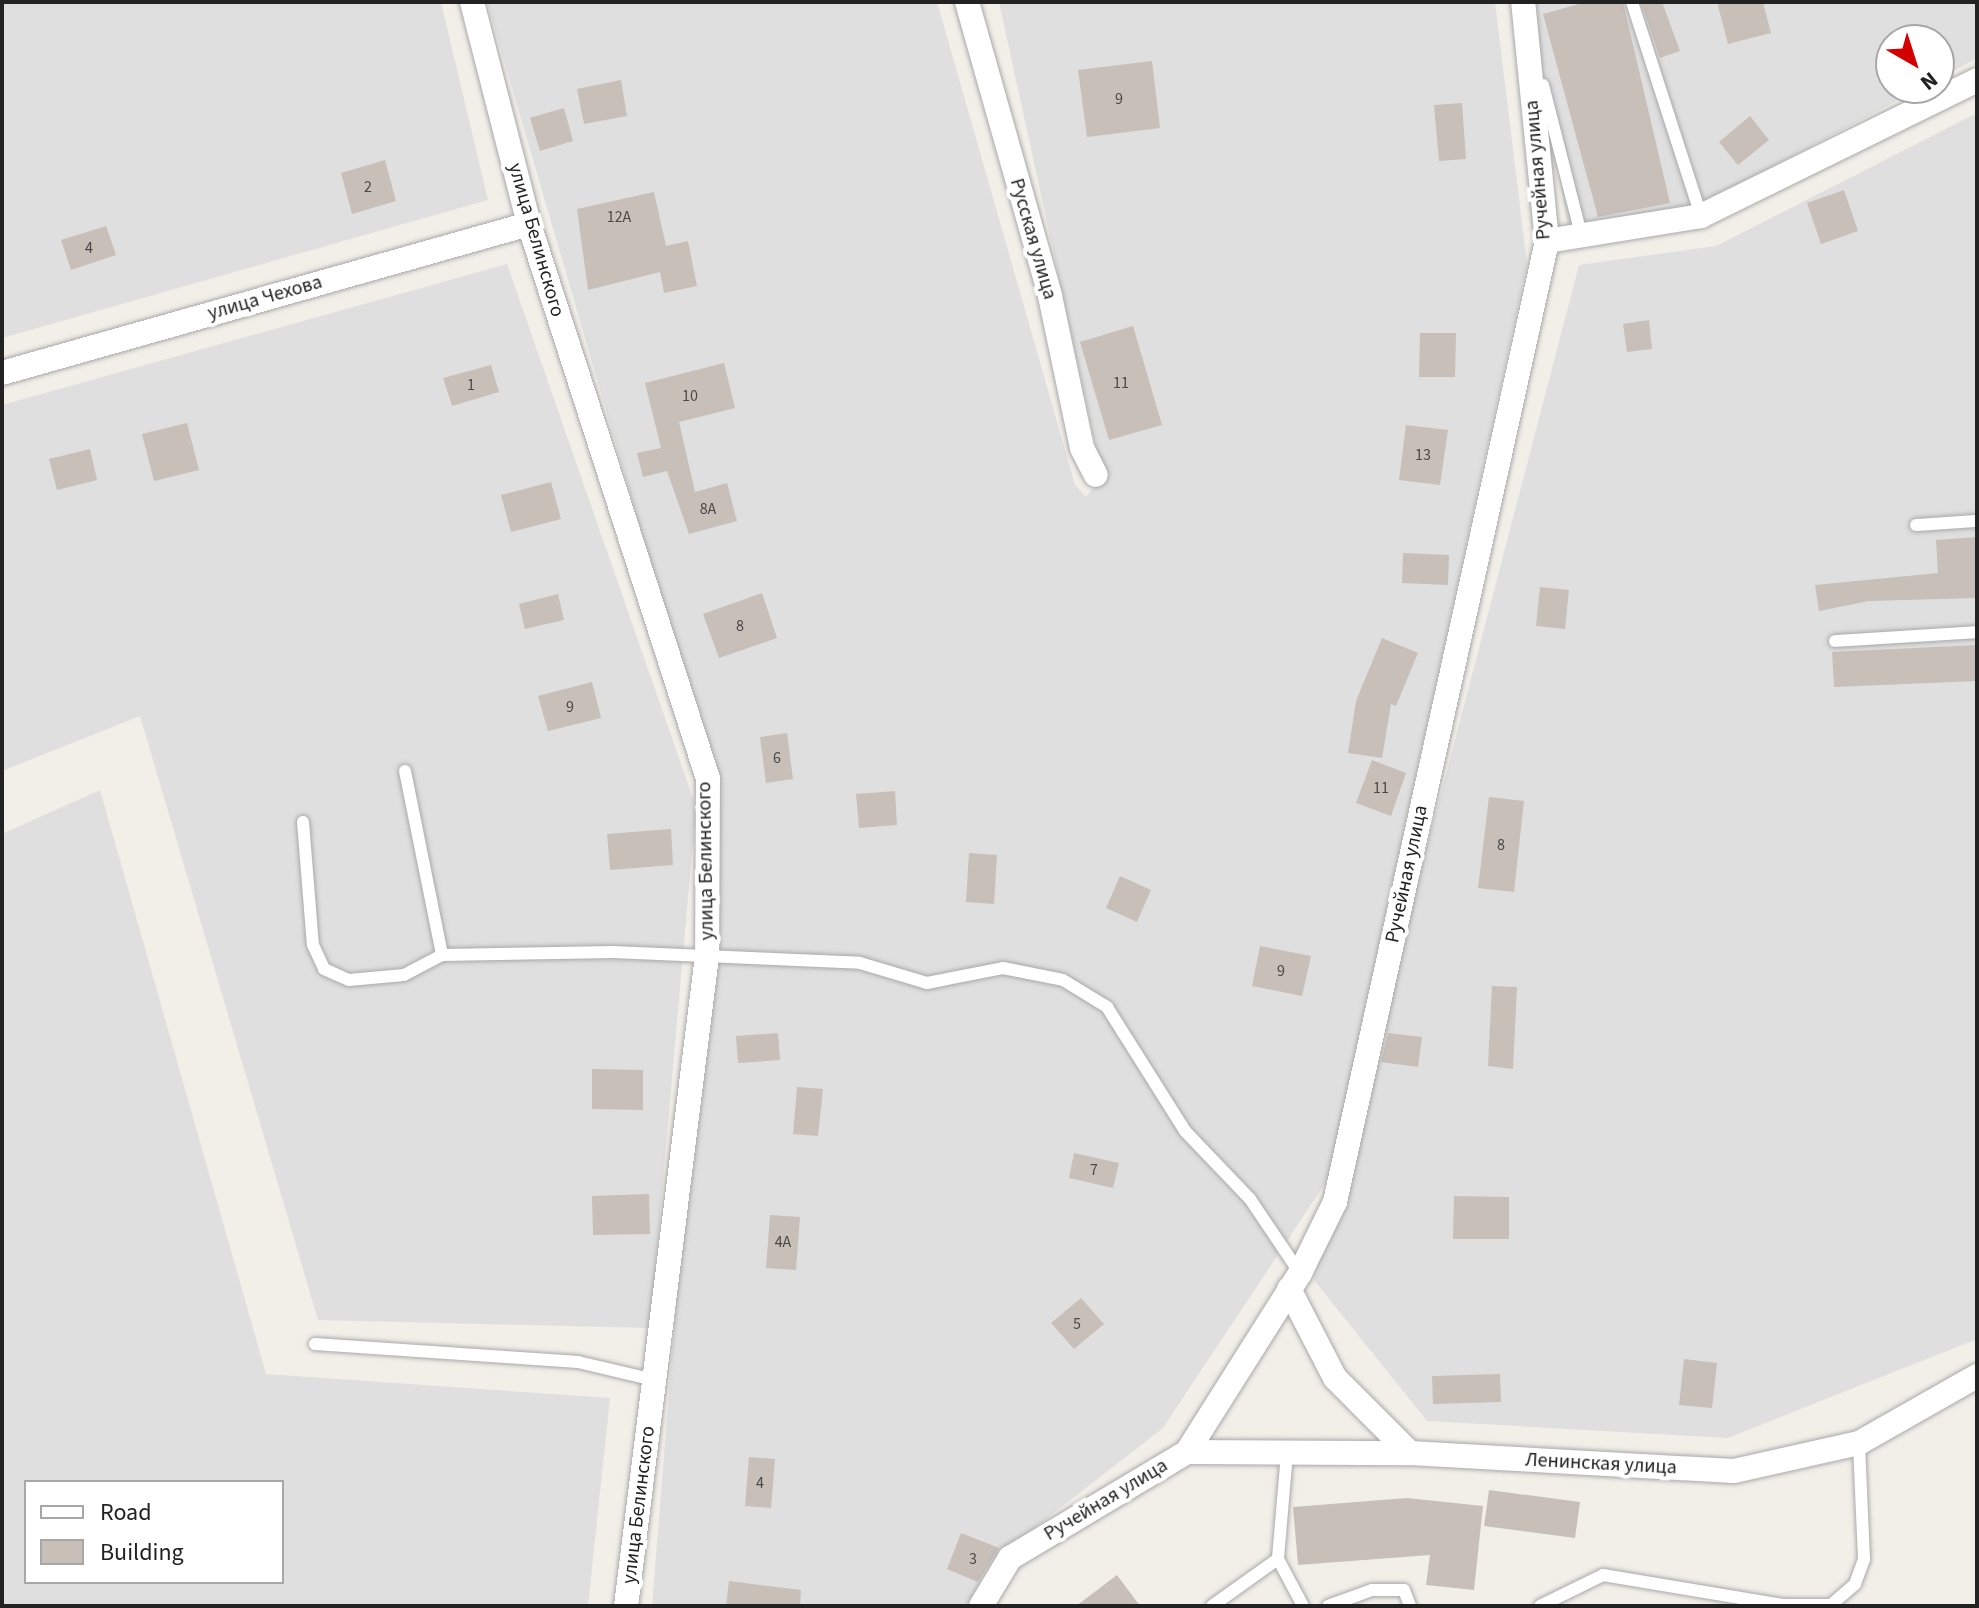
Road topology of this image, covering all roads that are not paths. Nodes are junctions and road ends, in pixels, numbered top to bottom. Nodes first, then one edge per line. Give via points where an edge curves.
1 (472, 2) edge
2 (967, 2) edge
3 (1523, 2) edge
4 (1632, 2) edge
5 (1977, 80) edge
6 (1543, 85) dead end
7 (1701, 216) junction
8 (529, 224) junction
9 (1582, 238) junction
10 (1547, 241) junction
11 (2, 373) edge
12 (1096, 475) dead end
13 (1977, 521) edge
14 (1916, 525) dead end
15 (1977, 632) edge
16 (1835, 641) dead end
17 (405, 771) dead end
18 (303, 822) dead end
19 (442, 955) junction
20 (707, 956) junction
21 (1294, 1281) junction
22 (315, 1344) dead end
23 (1977, 1376) edge
24 (655, 1380) junction
25 (1859, 1443) junction
26 (1187, 1452) junction
27 (1287, 1453) junction
28 (1410, 1453) junction
29 (1278, 1559) junction
30 (626, 1606) edge
31 (981, 1606) edge
32 (1212, 1606) edge
33 (1303, 1606) edge
34 (1328, 1606) edge
35 (1410, 1606) edge
36 (1540, 1606) edge

1 - 8 street, улица Белинского
2 - 12 street, Русская улица via 1050,296 1082,448
3 - 10 street, Ручейная улица
4 - 7 lane
5 - 7 street
6 - 9 lane
7 - 9 street
8 - 11 street, улица Чехова
8 - 20 street, улица Белинского via 708,779
9 - 10 street
10 - 21 street, Ручейная улица via 1335,1202
13 - 14 lane
15 - 16 lane
17 - 19 lane
18 - 19 lane via 313,945 324,969 349,980 404,975
19 - 20 lane
20 - 21 lane via 860,963 927,983 1003,968 1063,980 1107,1007 1185,1131 1250,1199
20 - 24 street, улица Белинского
21 - 26 street, Ручейная улица
21 - 28 street via 1335,1378
22 - 24 lane via 578,1362
23 - 25 street, Ленинская улица
24 - 30 street, улица Белинского
25 - 28 street, Ленинская улица via 1734,1471
25 - 36 lane via 1864,1559 1855,1584 1831,1605 1783,1605 1603,1575
26 - 27 street, Ленинская улица
26 - 31 street, Ручейная улица via 1010,1558
27 - 28 street, Ленинская улица
27 - 29 lane
29 - 32 lane
29 - 33 lane
34 - 35 lane via 1372,1590 1404,1590

